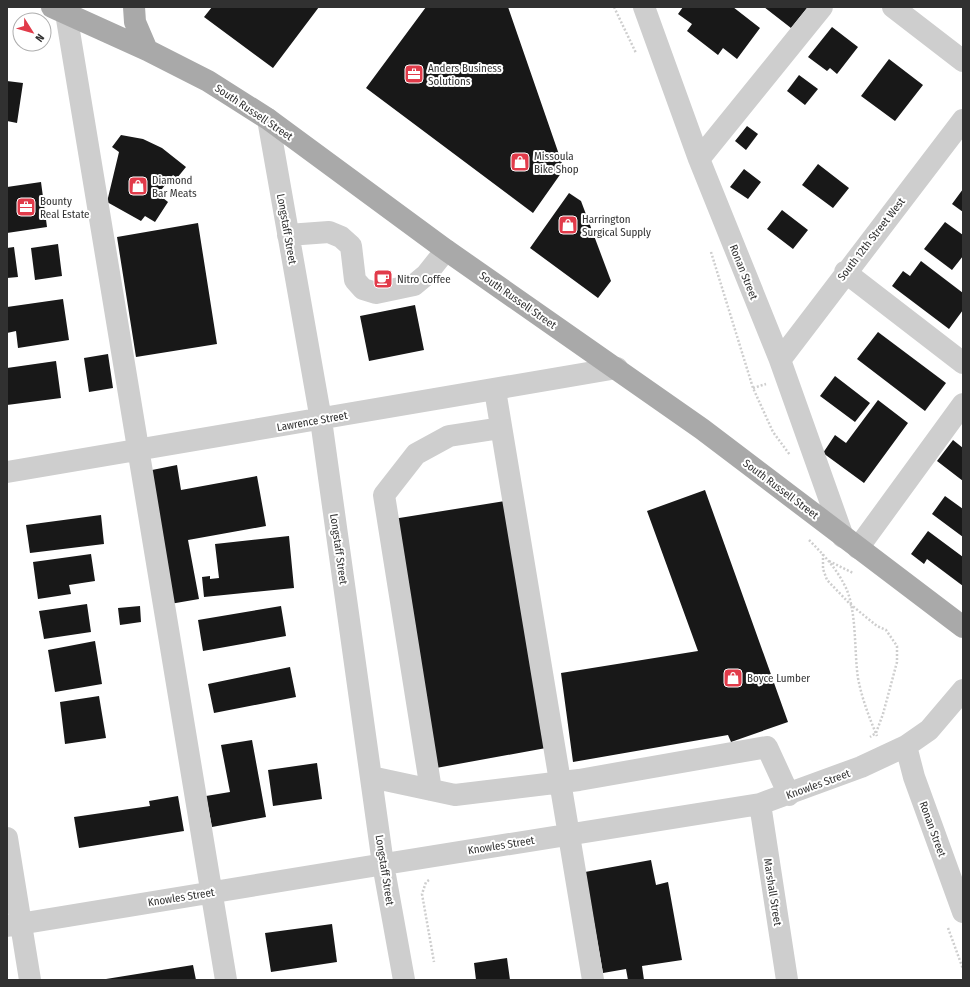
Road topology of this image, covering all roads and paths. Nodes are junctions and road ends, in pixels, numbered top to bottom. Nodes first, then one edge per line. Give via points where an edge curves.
1 (134, 7) edge
2 (614, 7) edge
3 (644, 7) edge
4 (822, 7) edge
5 (893, 7) edge
6 (59, 10) edge
7 (148, 50) junction
8 (637, 56) dead end
9 (963, 60) edge
10 (268, 119) junction
11 (963, 120) edge
12 (699, 159) junction
13 (288, 235) junction
14 (446, 250) junction
15 (710, 251) dead end
16 (845, 272) junction
17 (780, 360) junction
18 (963, 363) edge
19 (617, 368) junction
20 (771, 382) dead end
21 (753, 388) junction
22 (495, 390) junction
23 (963, 404) edge
24 (321, 420) junction
25 (501, 428) junction
26 (137, 451) junction
27 (791, 457) dead end
28 (7, 472) edge
29 (806, 536) dead end
30 (851, 542) junction
31 (822, 554) junction
32 (850, 604) junction
33 (963, 627) edge
34 (963, 690) edge
35 (906, 746) junction
36 (371, 777) junction
37 (560, 782) junction
38 (431, 790) junction
39 (789, 795) junction
40 (760, 804) junction
41 (569, 835) junction
42 (7, 838) edge
43 (383, 864) junction
44 (432, 878) dead end
45 (211, 892) junction
46 (963, 912) edge
47 (14, 925) edge
48 (434, 962) dead end
49 (30, 980) edge
50 (226, 980) edge
51 (404, 980) edge
52 (593, 980) edge
53 (787, 980) edge

1 - 7 main road via 135,22
2 - 8 path
3 - 12 street, Ronan Street
4 - 12 street
5 - 9 street
6 - 7 main road, South Russell Street
6 - 26 street
7 - 10 main road, South Russell Street via 208,81
10 - 13 street, Longstaff Street
10 - 14 main road, South Russell Street
11 - 16 street, South 12th Street West
12 - 17 street, Ronan Street
13 - 14 street via 329,232 341,237 351,246 355,280 363,289 376,293 414,285 426,275
13 - 24 street, Longstaff Street
14 - 19 main road, South Russell Street
15 - 21 path
16 - 17 street, South 12th Street West
16 - 18 street
17 - 30 street, Ronan Street
19 - 22 street, Lawrence Street
19 - 30 main road, South Russell Street
20 - 21 path
21 - 27 path via 773,432
22 - 24 street, Lawrence Street
22 - 25 street
23 - 30 street
24 - 26 street, Lawrence Street
24 - 36 street, Longstaff Street
25 - 37 street
25 - 38 street via 449,436 416,454 384,494
26 - 28 street, Lawrence Street
26 - 45 street
29 - 31 path
30 - 33 main road, South Russell Street
31 - 32 path via 829,560 847,589
31 - 32 path via 827,580
32 - 32 path via 854,622 858,678 866,709 876,733 897,662 897,646 886,630 877,626
34 - 35 street, Knowles Street via 929,730
35 - 39 street, Knowles Street
35 - 46 street, Ronan Street via 914,776
36 - 38 street
36 - 43 street, Longstaff Street
37 - 38 street via 455,795
37 - 39 street via 767,747
37 - 41 street
39 - 40 street, Knowles Street
40 - 41 street, Knowles Street
40 - 53 street, Marshall Street
41 - 43 street, Knowles Street
41 - 52 street
42 - 47 street
43 - 45 street, Knowles Street
43 - 51 street, Longstaff Street
44 - 48 path via 426,882 422,894
45 - 47 street, Knowles Street
45 - 50 street
47 - 49 street

